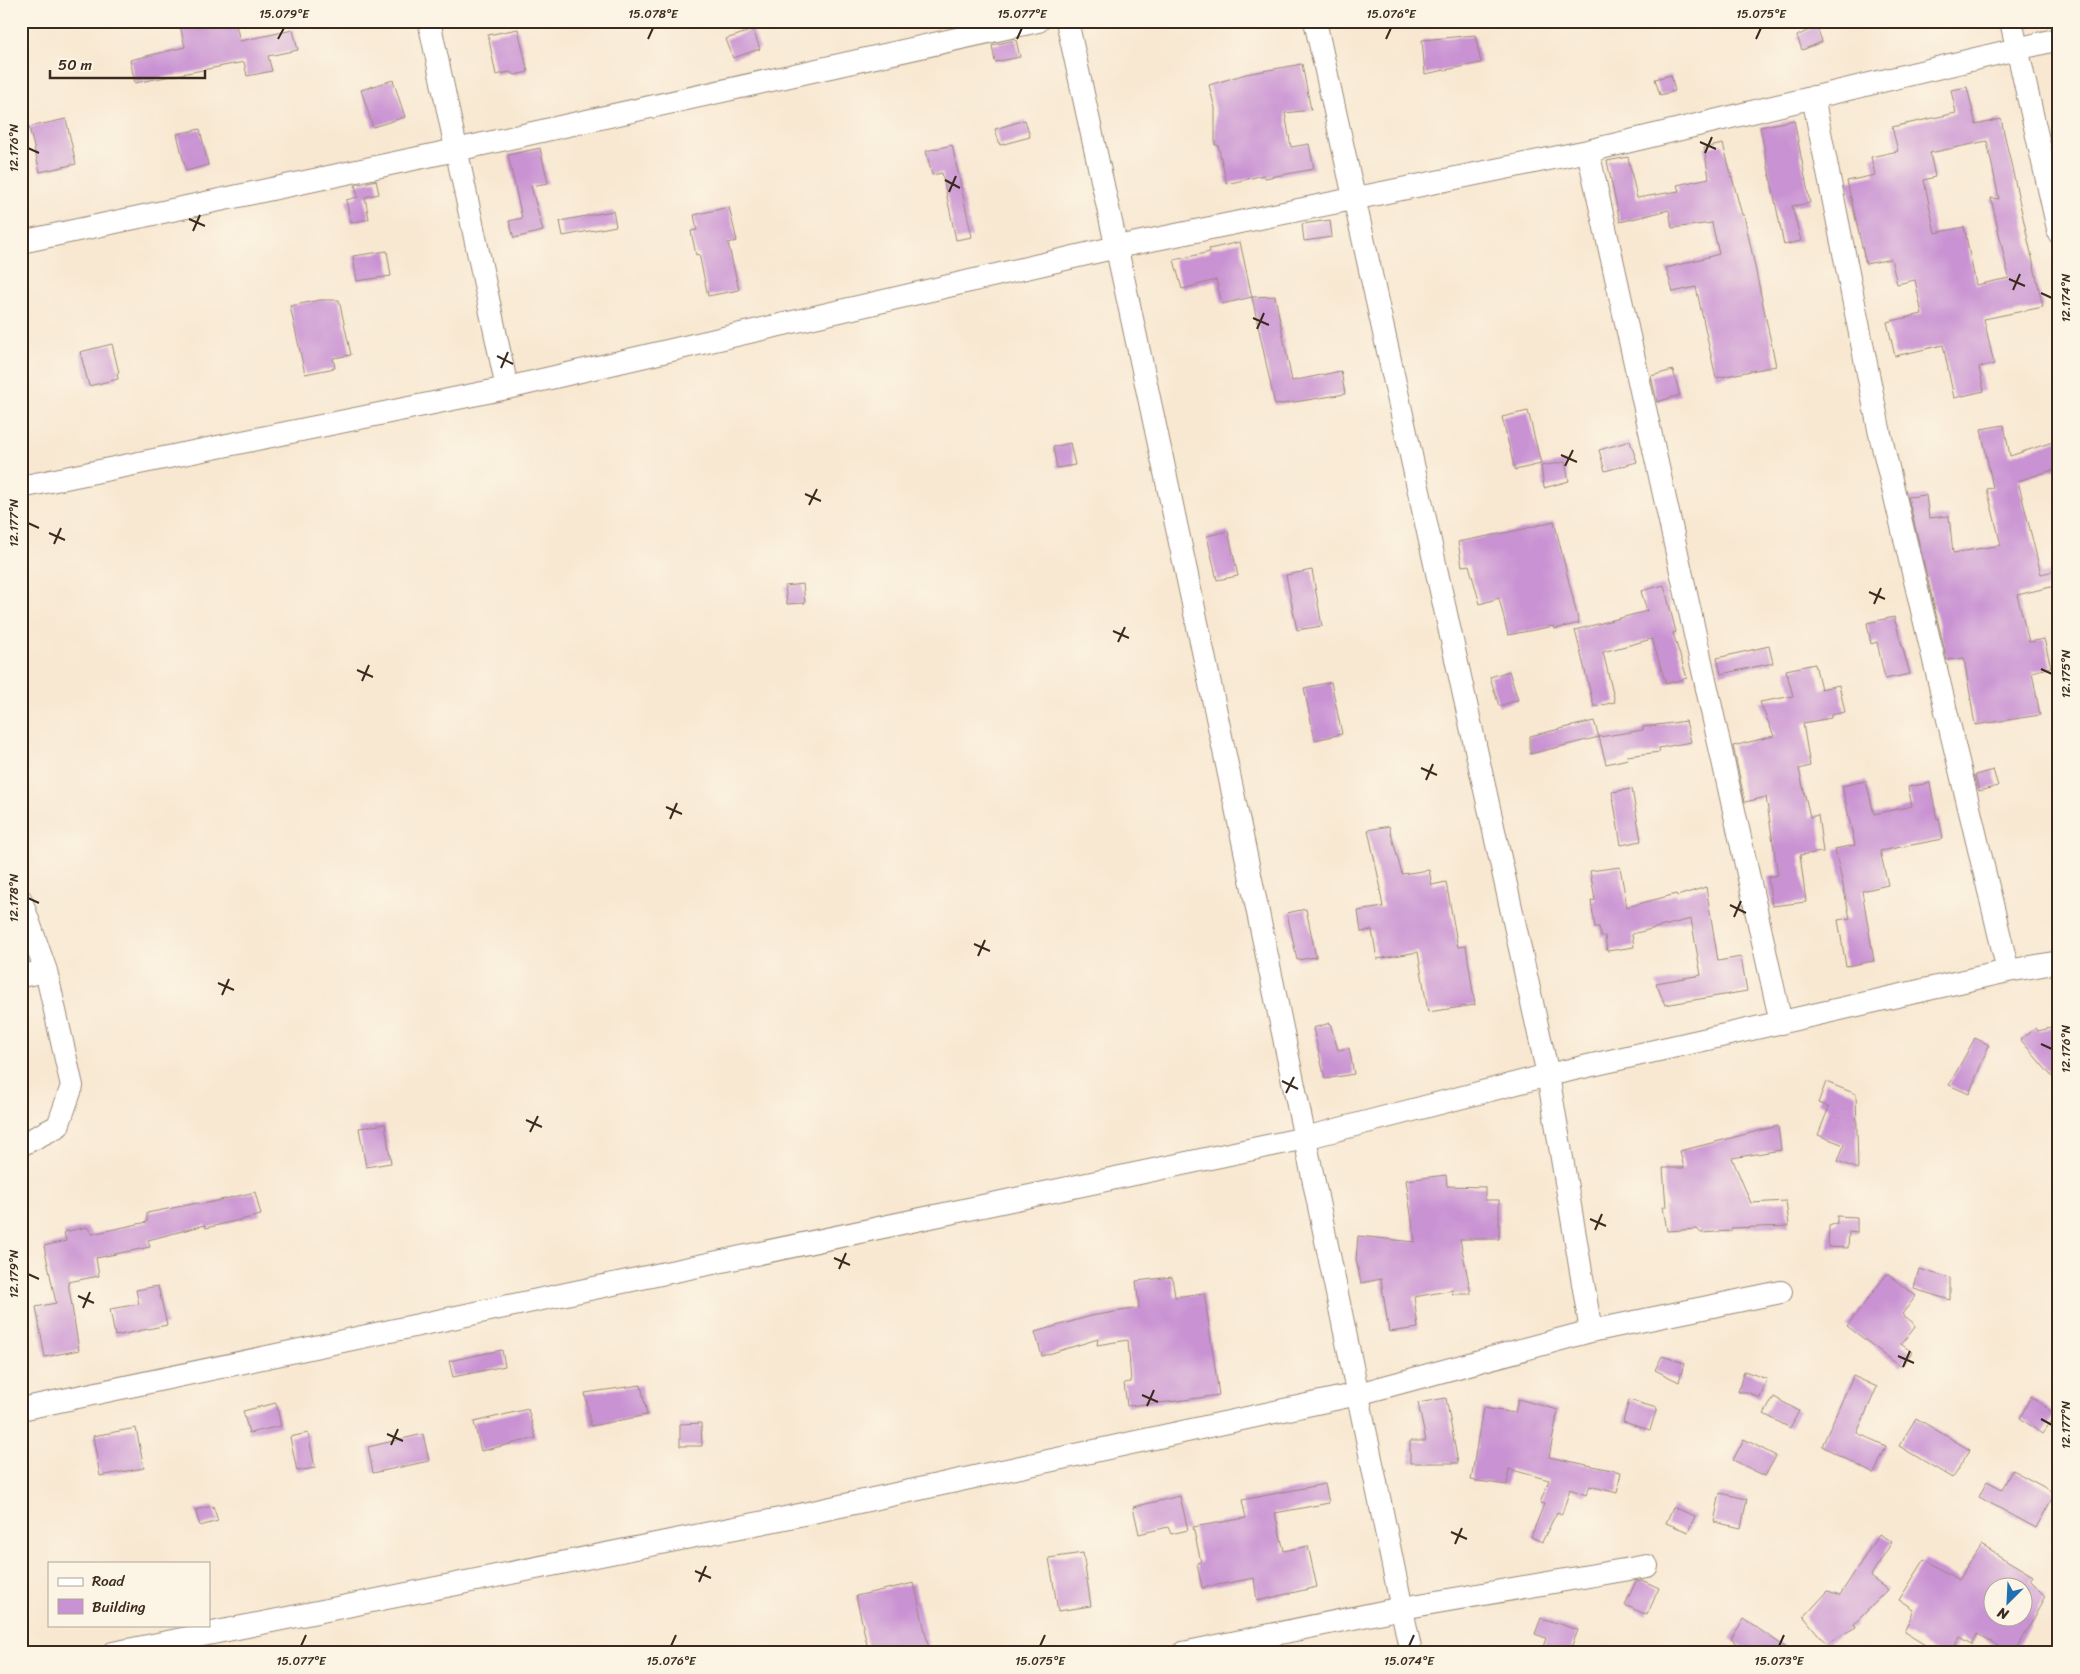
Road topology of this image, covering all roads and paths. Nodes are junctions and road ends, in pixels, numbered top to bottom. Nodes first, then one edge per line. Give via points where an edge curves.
1 (429, 21) edge
2 (1038, 21) edge
3 (1067, 21) edge
4 (1315, 21) edge
5 (2011, 21) edge
6 (2059, 39) edge
7 (2017, 48) junction
8 (1813, 97) junction
9 (456, 150) junction
10 (1588, 151) junction
11 (1355, 198) junction
12 (2059, 233) edge
13 (21, 242) edge
14 (1117, 247) junction
15 (507, 388) junction
16 (21, 487) edge
17 (21, 900) edge
18 (2059, 962) edge
19 (46, 971) junction
20 (2008, 972) junction
21 (21, 976) edge
22 (1780, 1023) junction
23 (1548, 1075) junction
24 (1305, 1138) junction
25 (21, 1145) edge
26 (1780, 1292) dead end
27 (1590, 1332) junction
28 (1358, 1394) junction
29 (21, 1409) edge
30 (1647, 1566) dead end
31 (1402, 1608) junction
32 (113, 1653) edge
33 (1183, 1653) edge
34 (1411, 1653) edge

1 - 9 street
2 - 9 street
3 - 14 street
4 - 11 street
5 - 7 street
6 - 7 street
7 - 8 street
7 - 12 street
8 - 10 street
8 - 20 street via 1880,434
9 - 13 street
9 - 15 street
10 - 11 street
10 - 22 street
11 - 14 street
11 - 23 street
14 - 15 street
14 - 24 street
15 - 16 street
17 - 19 street
18 - 20 street
19 - 21 street
19 - 25 street via 72,1086 58,1126
20 - 22 street
22 - 23 street
23 - 24 street
23 - 27 street
24 - 28 street
24 - 29 street
26 - 27 street
27 - 28 street
28 - 31 street
28 - 32 street via 785,1518
30 - 31 street
31 - 33 street
31 - 34 street

